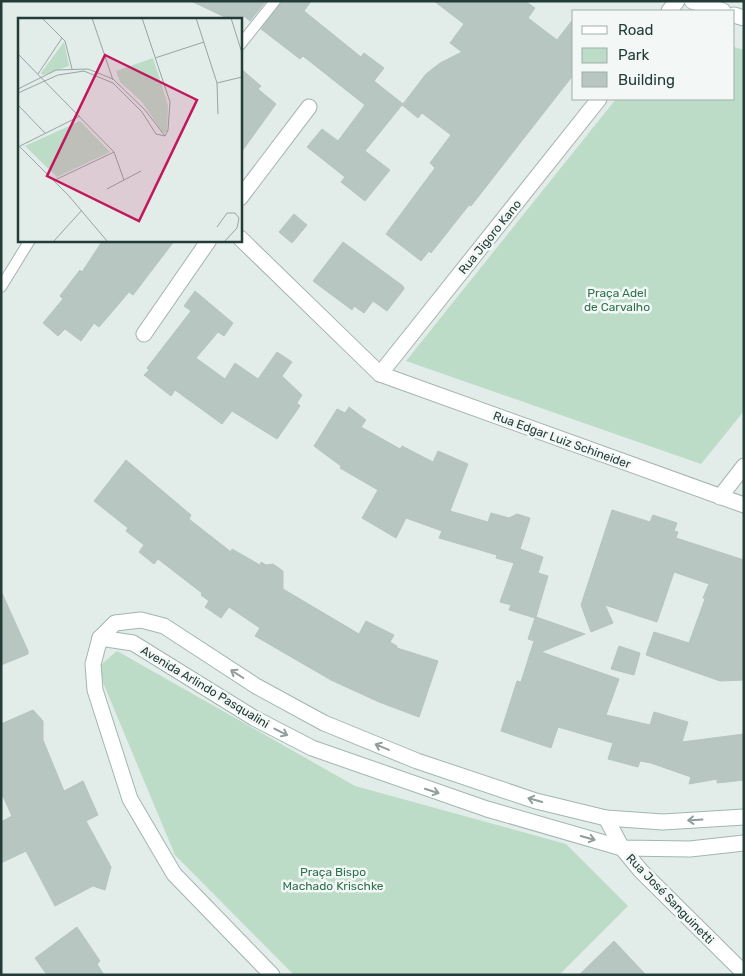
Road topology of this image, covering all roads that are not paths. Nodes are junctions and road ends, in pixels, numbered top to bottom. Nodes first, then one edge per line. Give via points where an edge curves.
1 (275, 1) edge
2 (692, 1) edge
3 (720, 10) edge
4 (241, 44) edge
5 (598, 100) edge
6 (309, 107) dead end
7 (241, 197) edge
8 (241, 239) edge
9 (29, 241) edge
10 (208, 241) edge
11 (1, 287) edge
12 (144, 334) dead end
13 (380, 374) junction
14 (744, 466) edge
15 (720, 497) junction
16 (744, 505) edge
17 (100, 638) junction
18 (744, 816) edge
19 (606, 818) junction
20 (663, 822) junction
21 (744, 843) edge
22 (622, 848) junction
23 (661, 849) junction
24 (744, 973) edge
25 (272, 975) edge

1 - 4 lane
2 - 3 street
5 - 13 street, Rua Jigoro Kano
6 - 7 street
8 - 13 street
9 - 11 lane
10 - 12 street
13 - 15 street, Rua Edgar Luiz Schineider
14 - 15 street
15 - 16 street, Rua Edgar Luiz Schineider
19 -> 17 street via 536,801 417,761 324,723 256,686 164,626 141,620 115,623
17 -> 22 street, Avenida Arlindo Pasqualini via 133,643 254,718 312,748 487,809
17 - 25 street via 93,664 95,690 130,799 174,874
18 -> 20 street
19 - 20 street
19 - 22 street, Rua José Sanguinetti
20 - 23 street
21 - 23 street, Avenida Arlindo Pasqualini
22 - 23 street, Avenida Arlindo Pasqualini
22 - 24 street, Rua José Sanguinetti

